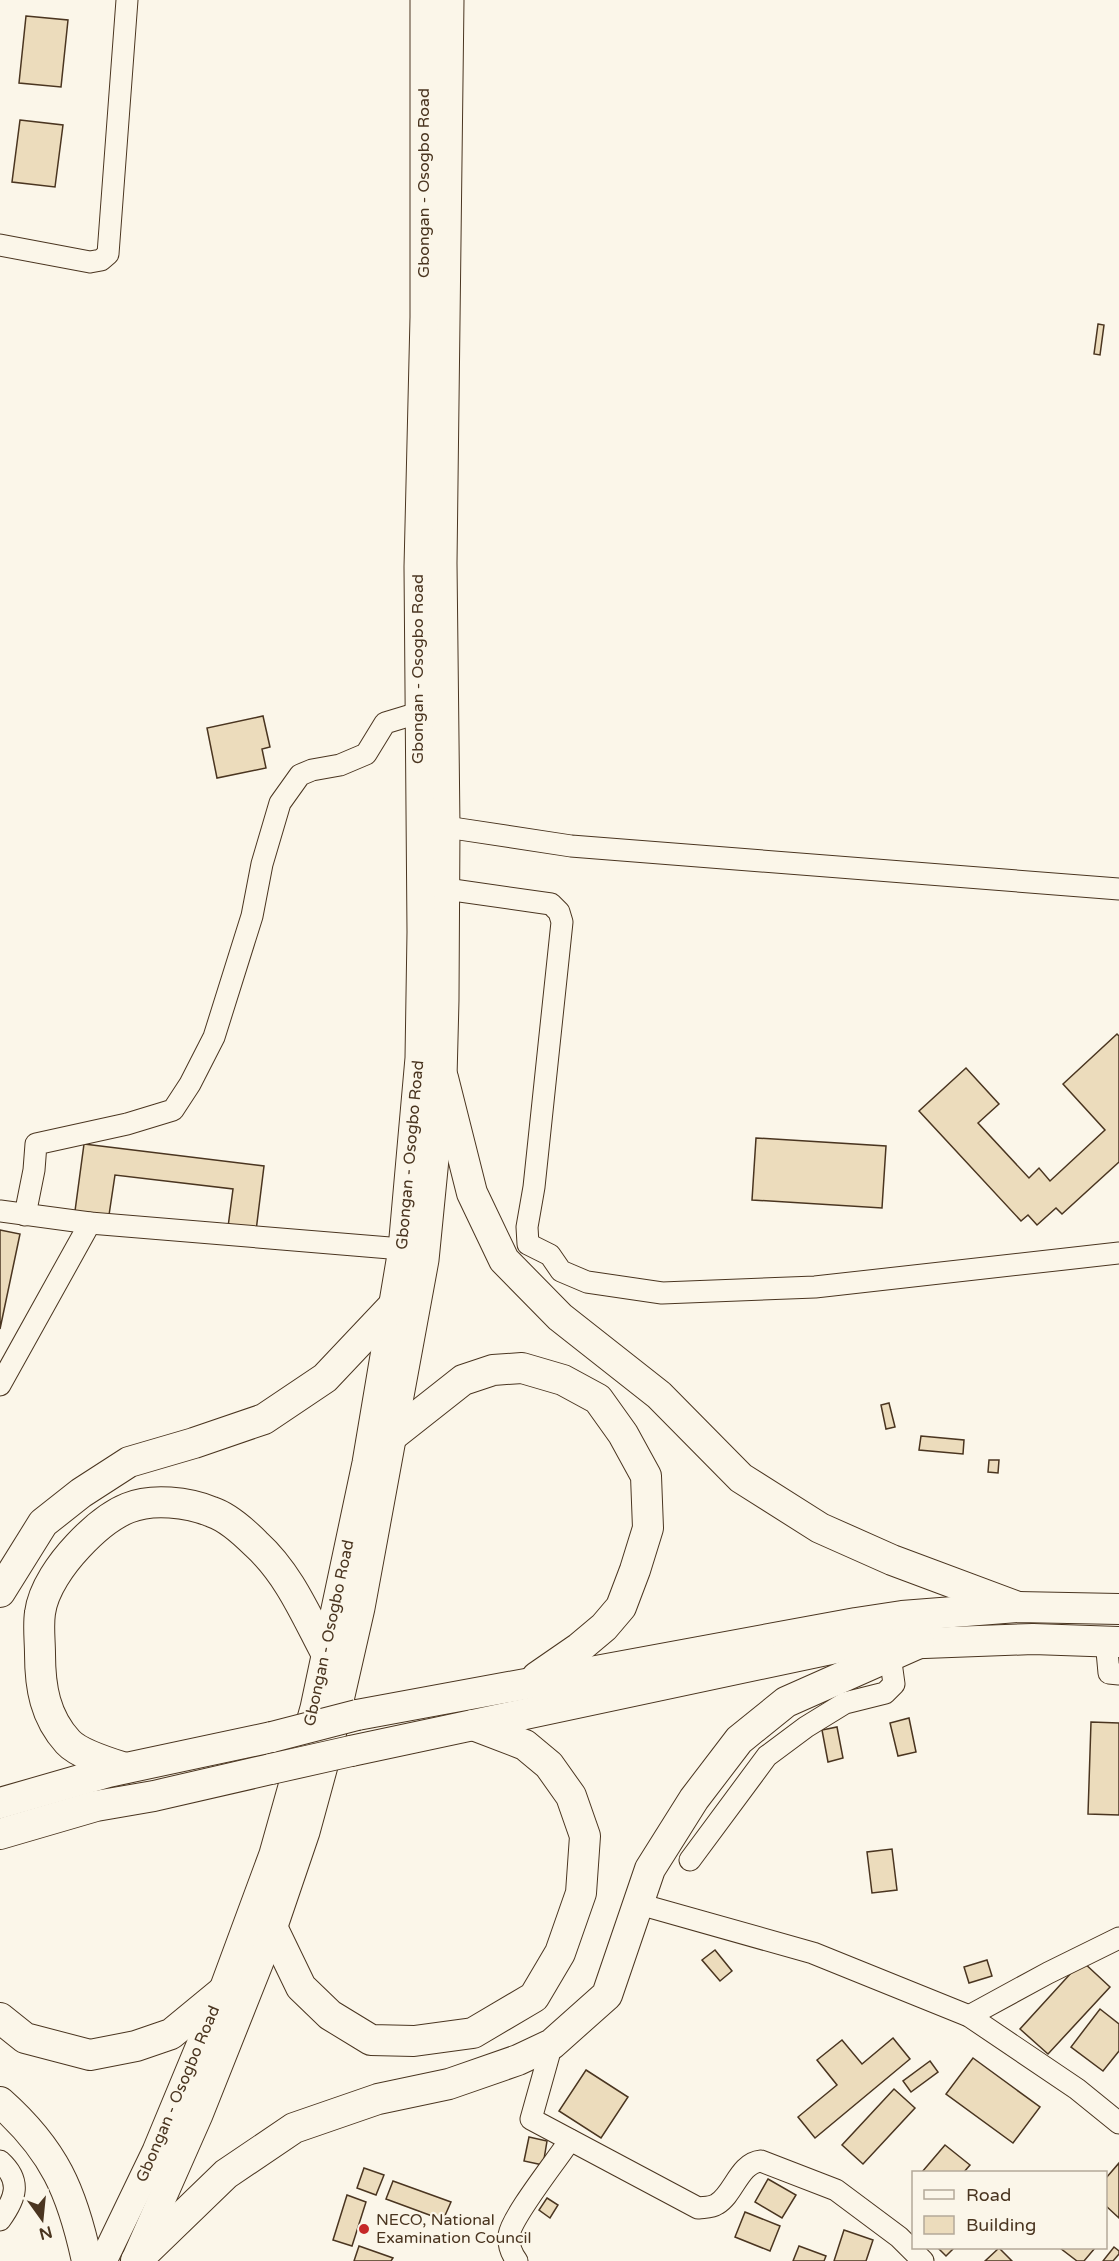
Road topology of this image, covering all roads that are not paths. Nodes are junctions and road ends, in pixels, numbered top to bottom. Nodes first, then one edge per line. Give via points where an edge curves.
1 (128, 0) edge
2 (424, 0) edge
3 (450, 0) edge
4 (0, 245) edge
5 (418, 712) junction
6 (447, 827) junction
7 (446, 889) junction
8 (1119, 889) edge
9 (443, 1078) junction
10 (0, 1211) edge
11 (25, 1215) junction
12 (90, 1223) junction
13 (402, 1249) junction
14 (1119, 1253) edge
15 (393, 1305) junction
16 (0, 1385) edge
17 (392, 1436) junction
18 (0, 1592) edge
19 (1018, 1607) junction
20 (1119, 1609) edge
21 (1112, 1641) edge
22 (919, 1643) junction
23 (325, 1650) junction
24 (890, 1655) junction
25 (1119, 1674) edge
26 (529, 1683) junction
27 (472, 1725) junction
28 (125, 1768) junction
29 (0, 1803) edge
30 (0, 1834) edge
31 (690, 1860) dead end
32 (639, 1904) junction
33 (273, 1929) junction
34 (1119, 1938) edge
35 (222, 1992) junction
36 (969, 2016) junction
37 (0, 2018) edge
38 (552, 2044) junction
39 (0, 2102) edge
40 (1119, 2123) edge
41 (570, 2140) junction
42 (0, 2161) edge
43 (0, 2220) edge
44 (87, 2261) edge
45 (103, 2261) edge
46 (135, 2261) edge
47 (517, 2261) edge
48 (922, 2261) edge

1 - 4 street via 108,254 90,262
2 - 5 main road, Gbongan - Osogbo Road
3 - 6 main road, Gbongan - Osogbo Road via 443,563
5 - 11 street via 385,723 366,754 300,776 280,803 230,989 214,1037 190,1084 173,1110 36,1144
5 - 13 main road, Gbongan - Osogbo Road via 419,1058
6 - 7 main road, Gbongan - Osogbo Road
6 - 8 street via 572,846
7 - 9 main road, Gbongan - Osogbo Road
7 - 14 street via 551,904 559,912 562,922 527,1227 528,1244 550,1255 561,1271 587,1282 621,1288 662,1293 722,1292 815,1287
9 - 17 main road, Gbongan - Osogbo Road via 425,1260
9 - 19 highway via 471,1193 504,1260 560,1317 659,1395 741,1478 820,1528 892,1560
10 - 11 street
11 - 12 street
12 - 13 street
12 - 16 street
13 - 15 main road, Gbongan - Osogbo Road
15 - 18 highway via 325,1378 264,1419 129,1462 81,1493 44,1523
15 - 23 main road, Gbongan - Osogbo Road via 366,1463
17 - 26 highway via 463,1380 493,1370 522,1368 563,1380 598,1399 646,1476 648,1528 621,1607 579,1648
17 - 33 main road, Gbongan - Osogbo Road via 361,1608 330,1744
19 - 20 highway
19 - 26 highway via 856,1623
21 - 22 highway
21 - 25 street via 1109,1672
22 - 24 highway
22 - 27 highway via 844,1646
23 - 28 highway via 291,1586 257,1544 231,1524 214,1512 188,1505 147,1502 126,1508 96,1527 72,1553 53,1577 40,1612 40,1679 50,1718 69,1744
23 - 35 main road, Gbongan - Osogbo Road via 304,1747 273,1854
24 - 31 street via 894,1684 885,1693 845,1703 767,1756
24 - 32 highway via 786,1702 739,1740 694,1799 650,1869
26 - 28 highway, bridge via 357,1715
27 - 30 highway, bridge via 96,1806
27 - 33 highway via 525,1746 549,1765 571,1796 585,1836 581,1893 560,1953 534,1997 473,2033 414,2041 371,2040 330,2015 301,1988
28 - 29 highway
32 - 36 street via 813,1953
32 - 38 highway via 607,1995
33 - 46 main road, Gbongan - Osogbo Road via 199,2115
34 - 36 street
35 - 37 highway via 171,2034 90,2055 25,2038
35 - 45 main road, Gbongan - Osogbo Road via 156,2151
36 - 40 street via 1077,2089
38 - 41 street via 531,2120
38 - 46 highway via 449,2084 378,2099 294,2128 226,2174
39 - 44 highway via 45,2149 71,2203
41 - 47 street via 509,2233 509,2247
41 - 48 street via 698,2208 719,2203 749,2165 761,2161 836,2190 899,2237
42 - 43 street via 15,2184 13,2199

